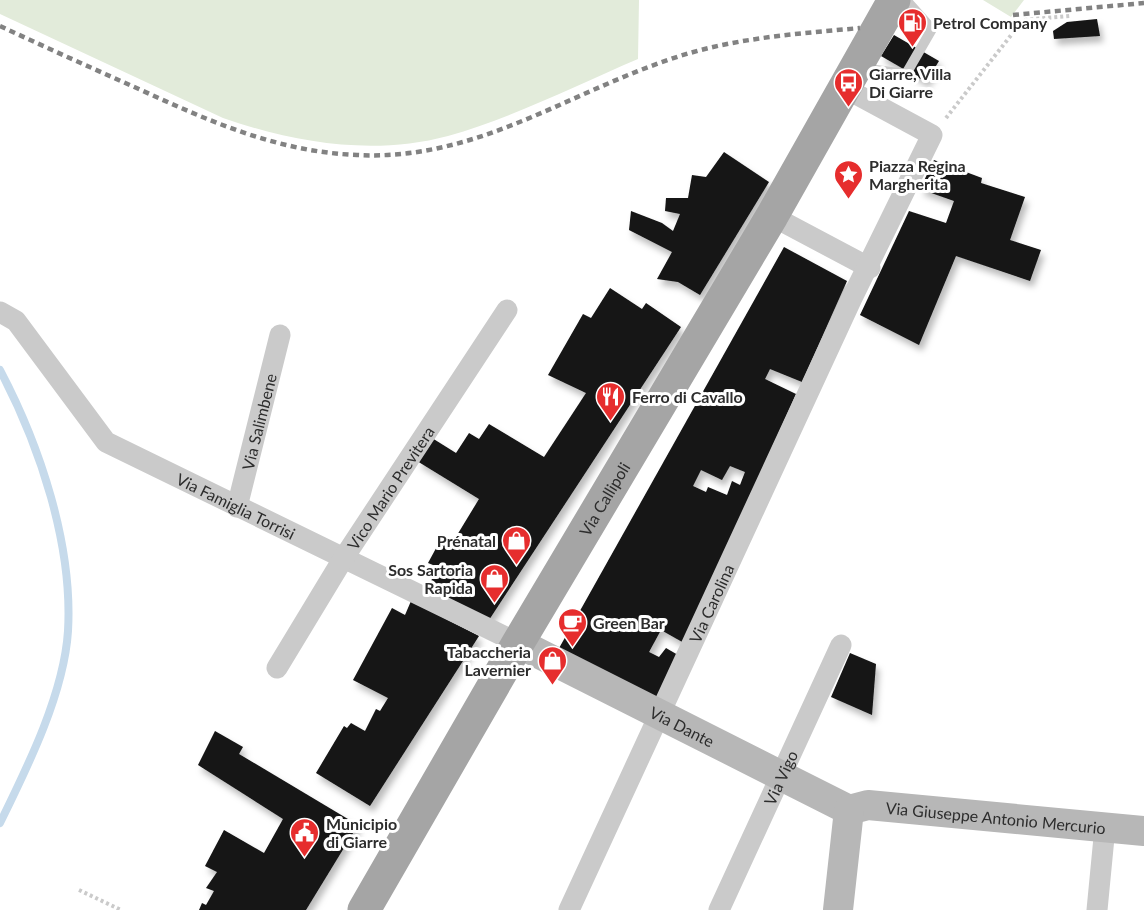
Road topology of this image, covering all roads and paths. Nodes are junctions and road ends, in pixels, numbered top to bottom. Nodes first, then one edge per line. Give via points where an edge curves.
1 (894, 0) edge
2 (906, 0) edge
3 (1070, 16) dead end
4 (849, 77) junction
5 (932, 135) junction
6 (772, 216) junction
7 (870, 268) junction
8 (507, 310) dead end
9 (0, 312) edge
10 (280, 335) dead end
11 (237, 507) junction
12 (343, 560) junction
13 (518, 643) junction
14 (841, 645) dead end
15 (277, 668) dead end
16 (660, 715) junction
17 (780, 776) junction
18 (849, 810) junction
19 (1105, 827) junction
20 (1144, 831) edge
21 (79, 890) dead end
22 (121, 910) edge
23 (364, 910) edge
24 (569, 910) edge
25 (719, 910) edge
26 (838, 910) edge
27 (1097, 910) edge

1 - 4 main road, Via Callipoli
2 - 4 lane via 932,28 906,74
3 - 5 path via 1023,20
4 - 5 street
4 - 6 main road, Via Callipoli
5 - 7 street, Via Carolina
6 - 7 street
6 - 13 main road, Via Callipoli
7 - 16 street, Via Carolina via 852,298
8 - 12 street, Vico Mario Previtera
9 - 11 street, Via Famiglia Torrisi via 16,321 106,442
10 - 11 street, Via Salimbene
11 - 12 street, Via Famiglia Torrisi
12 - 13 street, Via Famiglia Torrisi
12 - 15 street, Vico Mario Previtera
13 - 16 street, Via Dante
13 - 23 main road, Via Callipoli
14 - 17 street, Via Vigo
16 - 17 street, Via Dante
16 - 24 street, Via Carolina
17 - 18 street, Via Dante
17 - 25 street, Via Vigo
18 - 19 street, Via Giuseppe Antonio Mercurio via 868,805
18 - 26 street
19 - 20 street, Via Giuseppe Antonio Mercurio
19 - 27 street
21 - 22 path

